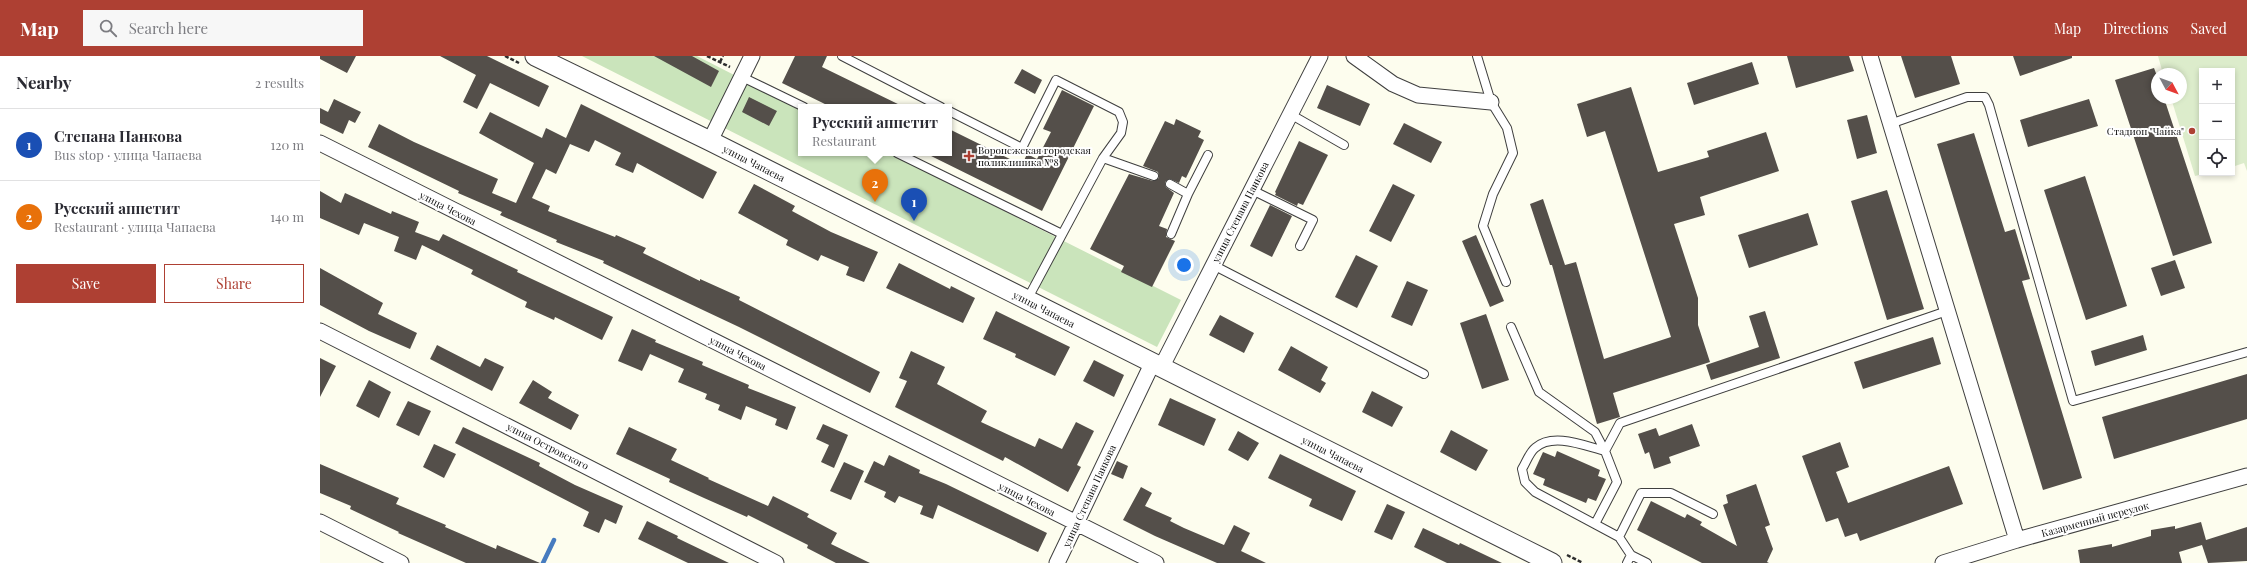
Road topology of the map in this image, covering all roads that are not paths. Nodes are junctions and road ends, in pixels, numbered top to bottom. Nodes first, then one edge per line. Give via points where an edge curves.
1 (535, 56) edge
2 (752, 56) edge
3 (842, 56) edge
4 (1320, 56) edge
5 (1354, 56) edge
6 (1477, 56) edge
7 (1870, 56) edge
8 (743, 75) junction
9 (1492, 102) junction
10 (798, 104) edge
11 (935, 104) edge
12 (952, 113) edge
13 (1290, 114) junction
14 (1890, 124) junction
15 (710, 141) junction
16 (320, 143) edge
17 (1344, 145) dead end
18 (1208, 155) dead end
19 (903, 156) edge
20 (1104, 158) junction
21 (1154, 176) dead end
22 (1170, 184) dead end
23 (1252, 190) junction
24 (1188, 194) junction
25 (1062, 234) junction
26 (1171, 234) dead end
27 (1300, 246) dead end
28 (1213, 265) junction
29 (1506, 282) dead end
30 (1027, 300) junction
31 (1947, 311) junction
32 (1511, 327) dead end
33 (320, 331) edge
34 (2247, 352) edge
35 (1157, 366) junction
36 (1424, 374) dead end
37 (1605, 451) junction
38 (2247, 476) edge
39 (1713, 514) dead end
40 (320, 522) edge
41 (1076, 524) junction
42 (1595, 524) junction
43 (1619, 537) junction
44 (2017, 540) junction
45 (1631, 555) junction
46 (402, 563) edge
47 (776, 563) edge
48 (1057, 563) edge
49 (1156, 563) edge
50 (1552, 563) edge
51 (1627, 563) edge
52 (1647, 563) edge
53 (1943, 563) edge

1 - 15 street, улица Чапаева
2 - 8 street
3 - 11 lane
4 - 13 street, улица Степана Панкова
5 - 9 street via 1393,84 1418,95
6 - 9 lane
7 - 14 street
8 - 10 lane
8 - 15 street
9 - 29 lane via 1507,128 1513,153 1493,194 1483,226
12 - 20 lane via 1022,148 1056,80 1119,112 1123,122 1121,133
13 - 17 lane
13 - 23 street, улица Степана Панкова
14 - 31 street
14 - 34 lane via 1967,97 1985,97 2073,401
15 - 30 street, улица Чапаева
16 - 41 street, улица Чехова
18 - 24 lane
19 - 25 lane
20 - 21 lane
20 - 25 lane
22 - 24 lane
23 - 27 lane via 1313,220
23 - 28 street, улица Степана Панкова
24 - 26 lane
25 - 30 lane
28 - 35 street, улица Степана Панкова
28 - 36 lane
30 - 35 street, улица Чапаева
31 - 37 lane via 1620,423
31 - 44 street
32 - 37 lane via 1539,392 1595,432
33 - 47 street, улица Островского
35 - 41 street, улица Степана Панкова
35 - 50 street, улица Чапаева
37 - 42 lane via 1617,482
37 - 42 lane via 1573,442 1550,441 1535,448 1522,470 1525,482 1534,492
38 - 44 street, Казарменный переулок
39 - 43 lane via 1671,493 1641,493
40 - 46 street
41 - 48 street, улица Степана Панкова
41 - 49 street, улица Чехова
42 - 43 lane
43 - 45 lane
44 - 53 street, Казарменный переулок
45 - 51 lane
45 - 52 lane

